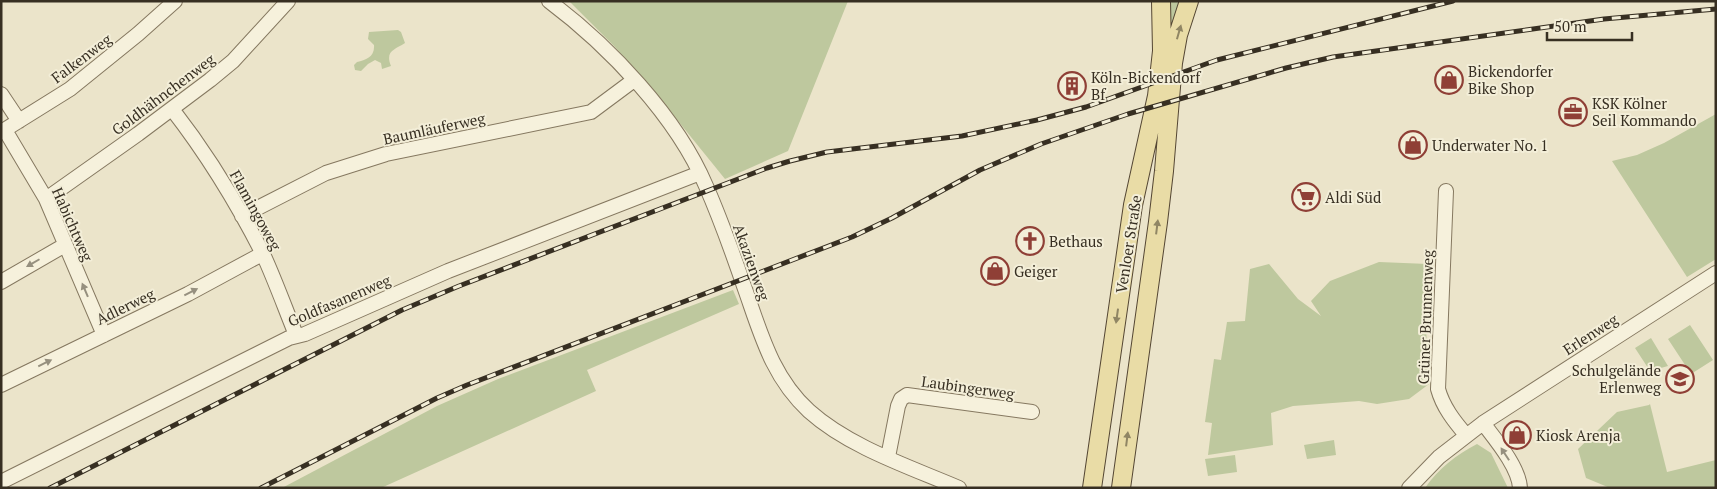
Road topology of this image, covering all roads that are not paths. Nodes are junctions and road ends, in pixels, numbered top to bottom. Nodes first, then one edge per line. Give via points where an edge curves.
1 (175, 1) edge
2 (288, 1) edge
3 (549, 1) edge
4 (1161, 1) edge
5 (1189, 1) edge
6 (634, 80) junction
7 (1, 94) edge
8 (172, 109) junction
9 (19, 121) junction
10 (3, 131) edge
11 (700, 173) junction
12 (1446, 191) dead end
13 (46, 199) junction
14 (242, 216) junction
15 (65, 245) junction
16 (262, 254) junction
17 (1716, 274) edge
18 (1, 282) edge
19 (104, 335) junction
20 (296, 335) junction
21 (1, 384) edge
22 (1032, 412) dead end
23 (1483, 423) junction
24 (1466, 436) junction
25 (888, 457) junction
26 (1, 482) edge
27 (959, 488) edge
28 (1092, 488) edge
29 (1121, 488) edge
30 (1410, 488) edge
31 (1520, 488) edge

1 - 9 street, Falkenweg via 70,88
2 - 8 street, Goldhähnchenweg via 233,62
3 - 6 street, Akazienweg via 590,34
4 -> 28 main road, Venloer Straße via 1162,50 1157,96 1133,205
29 -> 5 main road, Venloer Straße via 1159,213 1173,63
6 - 11 street, Akazienweg via 680,137
6 - 14 street, Baumläuferweg via 591,112 386,154 326,173
7 - 9 street
8 - 13 street, Goldhähnchenweg
8 - 14 street, Flamingoweg via 206,154
9 - 10 street, Falkenweg
10 - 13 street, Habichtweg
11 - 20 street, Goldfasanenweg via 448,271 305,334
11 - 25 street, Akazienweg via 767,352 779,375 808,410 830,428
12 - 24 street, Grüner Brunnenweg via 1438,388 1448,413
13 - 15 street, Habichtweg
14 - 16 street, Flamingoweg
15 -> 18 street
19 -> 15 street, Habichtweg
19 -> 16 street, Adlerweg
16 - 20 street, Flamingoweg
17 - 23 street, Erlenweg
21 -> 19 street, Adlerweg
20 - 26 street, Goldfasanenweg
22 - 25 street, Laubingerweg via 907,395 898,406
23 - 24 street
31 -> 23 street via 1510,462
24 - 30 street via 1439,457
25 - 27 street, Akazienweg

